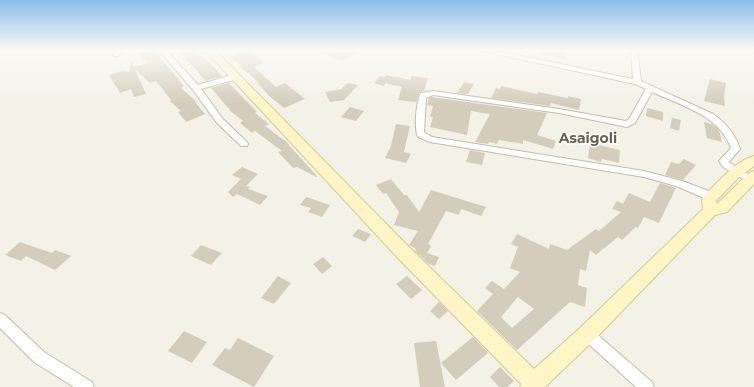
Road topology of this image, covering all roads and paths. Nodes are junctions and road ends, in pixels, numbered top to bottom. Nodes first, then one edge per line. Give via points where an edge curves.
1 (178, 68) edge
2 (226, 68) edge
3 (569, 68) edge
4 (636, 68) edge
5 (234, 77) junction
6 (637, 82) junction
7 (196, 88) junction
8 (651, 88) junction
9 (244, 144) dead end
10 (754, 160) edge
11 (737, 172) junction
12 (752, 178) edge
13 (712, 204) junction
14 (0, 320) edge
15 (587, 334) junction
16 (532, 385) edge
17 (87, 387) edge
18 (648, 387) edge

1 - 7 street
2 - 5 street
3 - 6 street
4 - 6 street
5 - 7 street
5 - 16 street
6 - 8 street
7 - 9 street via 220,121
8 - 11 street via 720,122 733,138 736,149 724,161
8 - 13 street via 627,124 559,111 428,93 422,98 420,131 421,135 430,139 644,174 679,183
10 - 11 street
11 - 12 street
11 - 13 street
12 - 13 street via 722,208
13 - 15 street
14 - 17 street via 39,357
15 - 16 street
15 - 18 street

